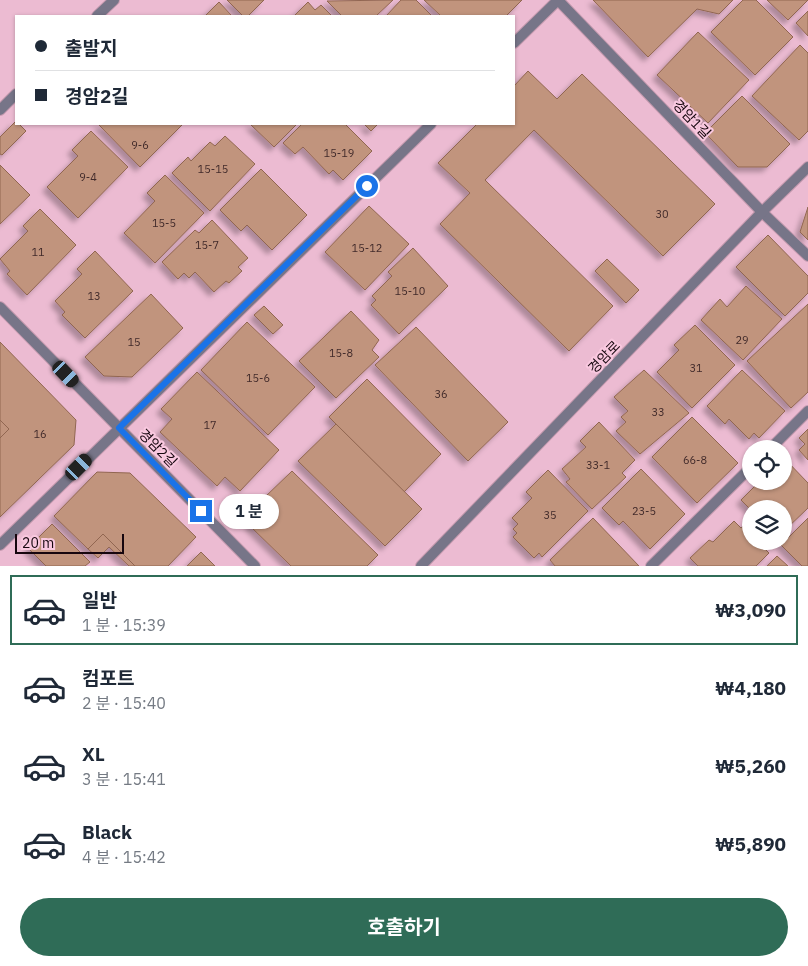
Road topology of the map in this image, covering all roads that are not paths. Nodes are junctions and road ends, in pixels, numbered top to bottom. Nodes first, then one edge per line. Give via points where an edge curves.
1 (114, 0) edge
2 (558, 0) edge
3 (98, 15) edge
4 (515, 42) edge
5 (15, 95) edge
6 (0, 110) edge
7 (430, 125) edge
8 (808, 167) edge
9 (762, 212) junction
10 (808, 256) edge
11 (0, 307) edge
12 (808, 412) edge
13 (119, 428) junction
14 (779, 440) edge
15 (742, 476) edge
16 (0, 544) edge
17 (255, 566) edge
18 (421, 566) edge
19 (651, 566) edge

1 - 3 street
2 - 4 street
2 - 9 street, 경암1길
5 - 6 street
7 - 13 street
8 - 9 street, 경암로
9 - 10 street, 경암1길
9 - 18 street, 경암로
11 - 13 street, 경암2길
12 - 14 street
13 - 16 street
13 - 17 street, 경암2길
15 - 19 street

